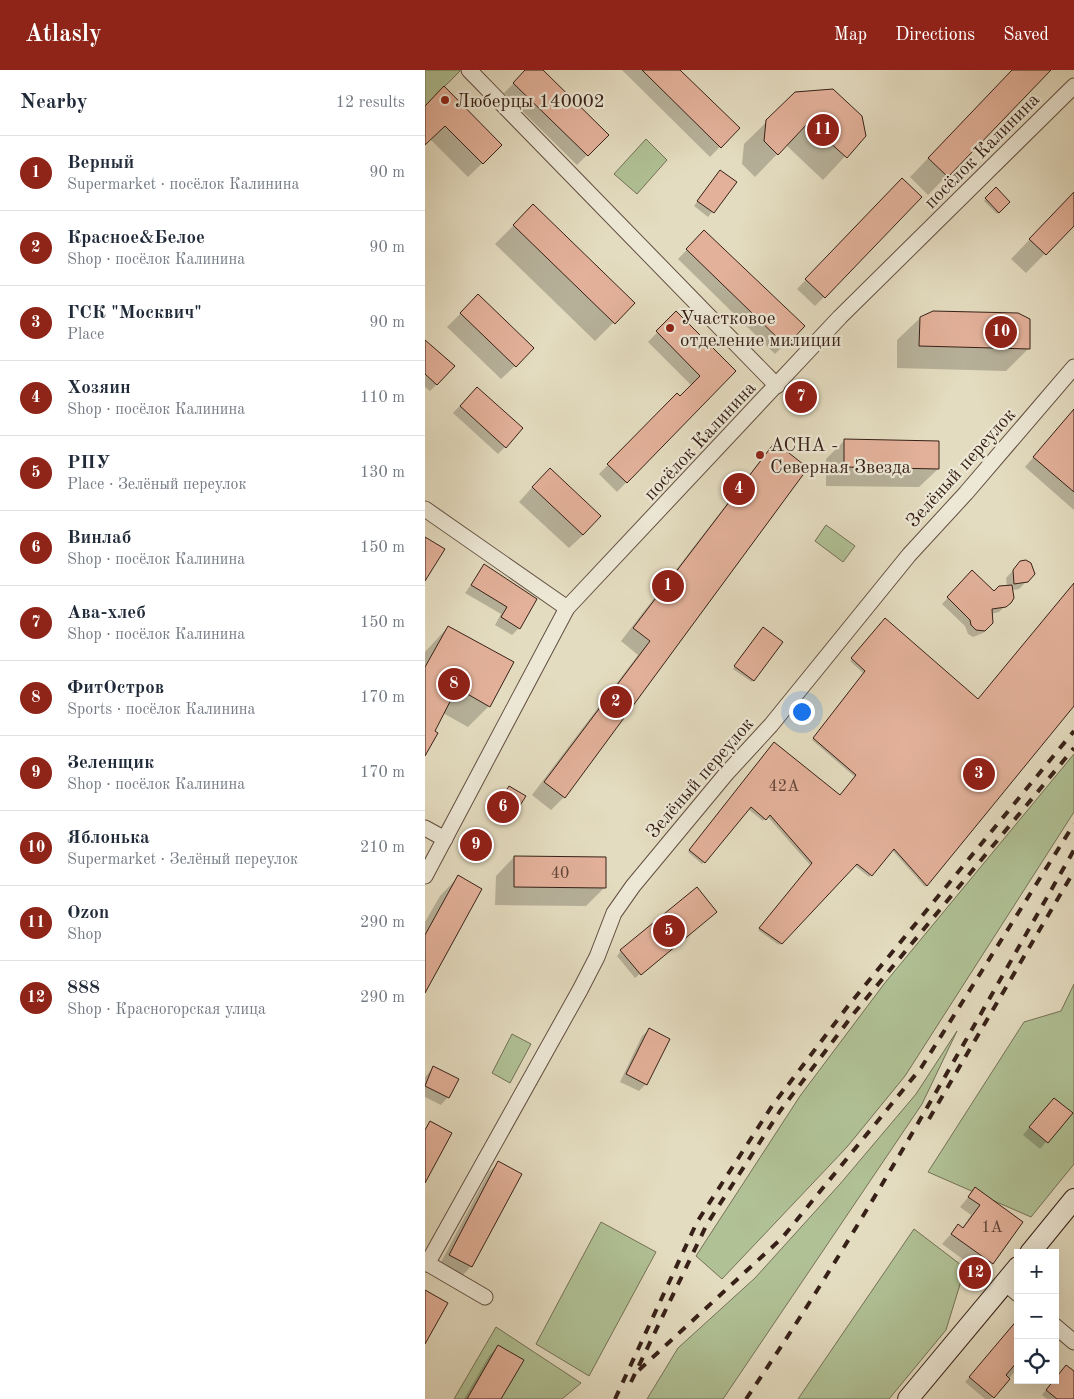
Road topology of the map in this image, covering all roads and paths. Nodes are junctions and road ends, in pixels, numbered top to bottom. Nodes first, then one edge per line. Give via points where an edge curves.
1 (469, 70) edge
2 (1074, 86) edge
3 (1074, 367) edge
4 (777, 386) junction
5 (425, 509) edge
6 (567, 608) junction
7 (425, 828) edge
8 (445, 839) junction
9 (425, 876) edge
10 (1074, 1199) edge
11 (1033, 1249) edge
12 (426, 1263) edge
13 (1011, 1288) edge
14 (485, 1297) dead end
15 (1059, 1329) edge
16 (1074, 1342) edge
17 (908, 1399) edge

1 - 4 street
2 - 4 street, посёлок Калинина via 840,317
3 - 12 street, Зелёный переулок via 909,555 771,725 633,886 614,914 580,990
4 - 6 street, посёлок Калинина
5 - 6 street
6 - 8 street, посёлок Калинина
7 - 8 street
8 - 9 street, посёлок Калинина
10 - 11 street
12 - 14 street
13 - 17 street
15 - 16 street

